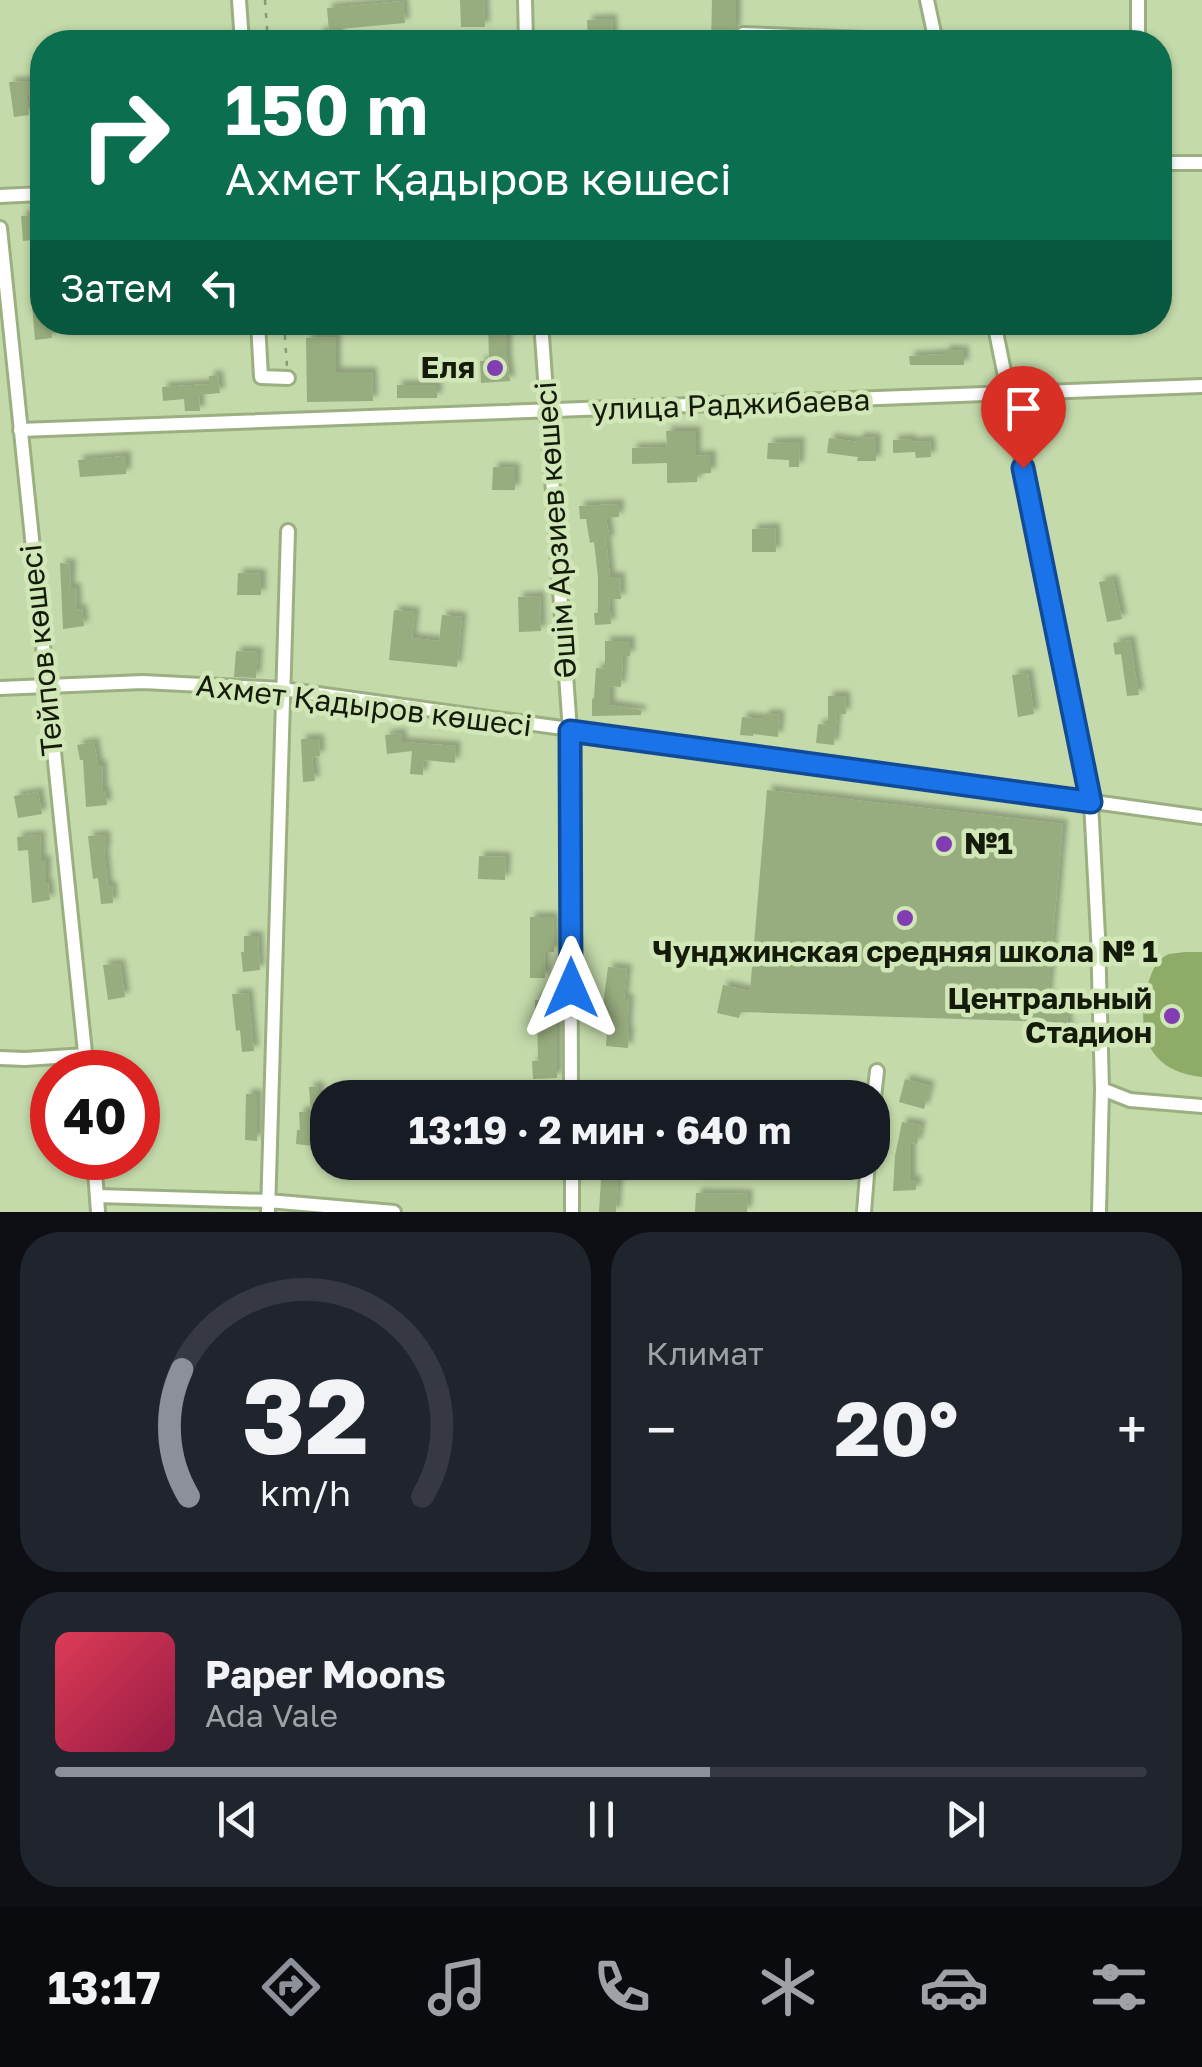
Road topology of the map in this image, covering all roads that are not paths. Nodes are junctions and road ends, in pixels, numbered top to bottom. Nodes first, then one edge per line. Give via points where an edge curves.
1 (239, 0) edge
2 (525, 0) edge
3 (927, 0) edge
4 (1138, 0) edge
5 (241, 30) edge
6 (526, 30) edge
7 (933, 30) edge
8 (1138, 30) edge
9 (1202, 162) edge
10 (1172, 163) edge
11 (30, 195) edge
12 (0, 196) edge
13 (0, 228) edge
14 (259, 335) edge
15 (542, 335) edge
16 (997, 335) edge
17 (288, 378) road end
18 (1202, 386) edge
19 (1008, 394) junction
20 (547, 412) junction
21 (20, 430) junction
22 (288, 530) dead end
23 (46, 684) junction
24 (0, 688) edge
25 (282, 690) junction
26 (570, 731) junction
27 (1091, 802) junction
28 (1202, 817) edge
29 (85, 1050) edge
30 (0, 1058) edge
31 (30, 1059) edge
32 (876, 1071) dead end
33 (572, 1080) edge
34 (875, 1080) edge
35 (1102, 1089) junction
36 (1202, 1106) edge
37 (96, 1180) edge
38 (572, 1180) edge
39 (867, 1180) edge
40 (97, 1196) junction
41 (268, 1207) edge
42 (98, 1212) edge
43 (394, 1212) edge
44 (572, 1212) edge
45 (864, 1212) edge
46 (1099, 1212) edge

1 - 5 street
2 - 6 street
3 - 7 street
4 - 8 street
9 - 10 street
11 - 12 street
13 - 21 street, Тейпов көшесі
14 - 17 street via 261,378
15 - 20 street, Әшім Арзиев көшесі
16 - 19 street
18 - 19 street, улица Раджибаева
19 - 20 street, улица Раджибаева
19 - 27 street
20 - 21 street, улица Раджибаева
20 - 26 street, Әшім Арзиев көшесі
21 - 23 street, Тейпов көшесі
22 - 25 street
23 - 24 street, Ахмет Қадыров көшесі
23 - 25 street, Ахмет Қадыров көшесі
23 - 29 street, Тейпов көшесі
25 - 26 street, Ахмет Қадыров көшесі
25 - 41 street
26 - 27 street, Ахмет Қадыров көшесі
26 - 33 street, Әшім Арзиев көшесі
27 - 28 street, Ахмет Қадыров көшесі
27 - 35 street
30 - 31 street
32 - 34 street
35 - 36 street via 1130,1100
35 - 46 street
37 - 40 street
38 - 44 street
39 - 45 street
40 - 41 street
40 - 42 street
41 - 43 street

